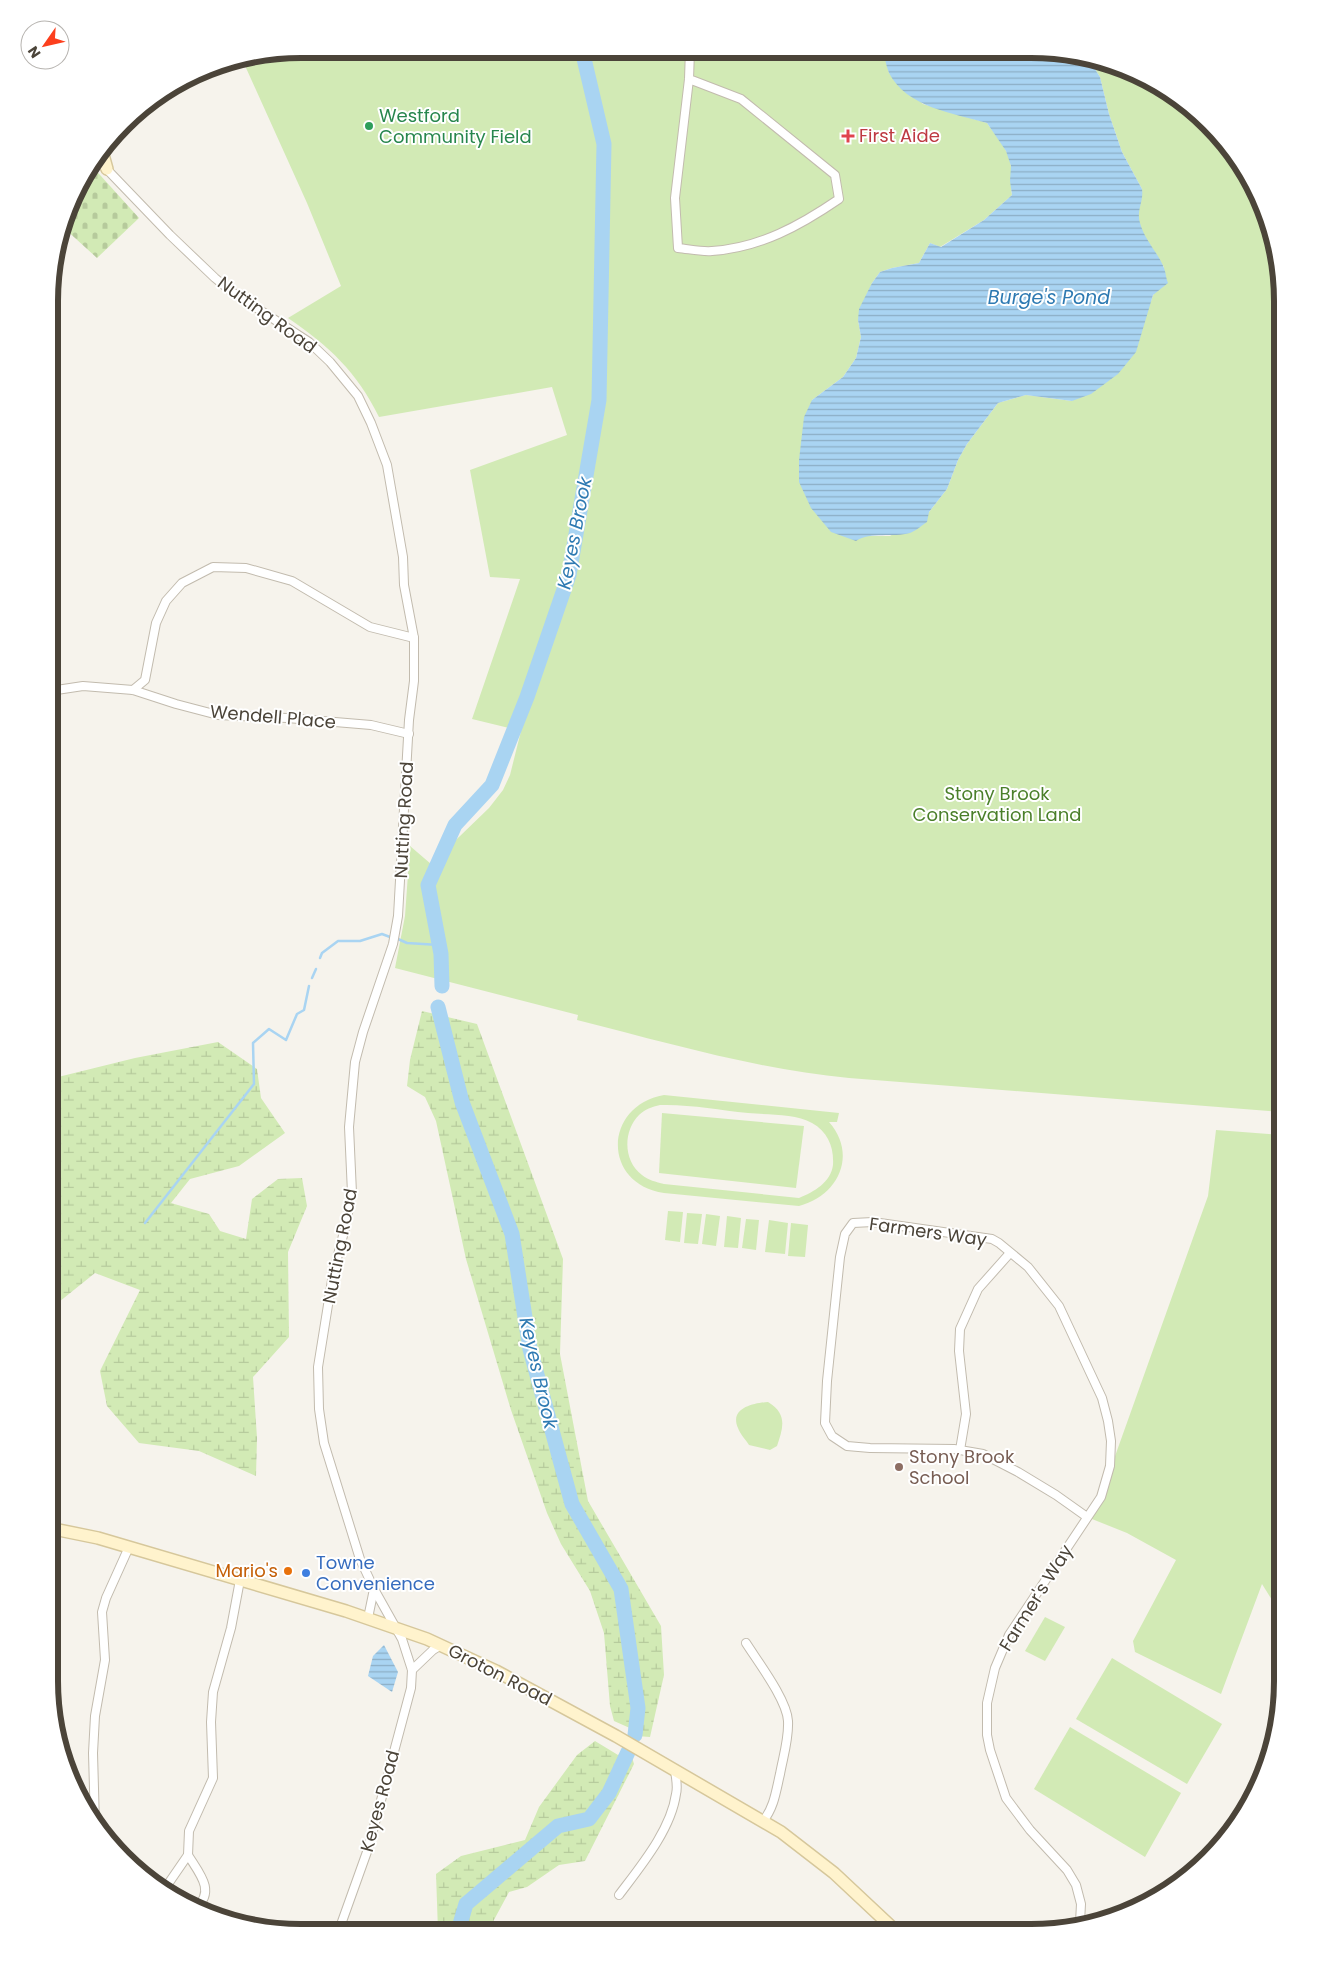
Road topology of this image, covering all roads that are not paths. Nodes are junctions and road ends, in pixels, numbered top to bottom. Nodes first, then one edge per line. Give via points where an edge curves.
1 (690, 58) edge
2 (689, 79) junction
3 (104, 158) edge
4 (100, 163) edge
5 (107, 170) junction
6 (414, 638) junction
7 (58, 690) edge
8 (132, 690) junction
9 (409, 734) junction
10 (1010, 1253) junction
11 (960, 1450) junction
12 (1087, 1517) junction
13 (58, 1530) edge
14 (129, 1547) junction
15 (240, 1580) junction
16 (374, 1589) junction
17 (368, 1618) junction
18 (396, 1628) junction
19 (746, 1643) dead end
20 (441, 1645) junction
21 (412, 1670) junction
22 (675, 1771) junction
23 (95, 1809) edge
24 (763, 1821) junction
25 (188, 1855) junction
26 (168, 1884) edge
27 (619, 1896) dead end
28 (201, 1902) edge
29 (1080, 1918) edge
30 (341, 1924) edge
31 (888, 1924) edge

1 - 2 street
2 - 2 street via 741,99 835,175 839,199 807,220 754,243 713,251 678,248 675,198
3 - 5 main road
4 - 5 street, Nutting Road
5 - 6 street, Nutting Road via 215,278 309,342 358,396 386,465
6 - 8 street via 370,627 292,581 246,568 213,566 182,583 166,600 156,623 145,680
6 - 9 street, Nutting Road
7 - 8 street, Wendell Place via 83,686
8 - 9 street, Wendell Place via 218,715 372,725
9 - 16 street, Nutting Road via 398,916 355,1062 349,1126 352,1192 333,1274 318,1367 324,1444 360,1559
10 - 11 street via 978,1289 960,1330 966,1414
10 - 11 street, Farmers Way via 992,1239 873,1222 853,1223 844,1234 825,1423 832,1436 847,1446
10 - 12 street, Farmers Way via 1028,1267 1059,1306 1105,1408 1111,1441 1110,1466 1101,1497
11 - 12 street via 982,1454 1032,1480
12 - 29 street, Farmer's Way via 1010,1635 995,1668 987,1702 987,1735 1006,1798 1067,1870 1076,1885 1081,1904
13 - 14 main road, Groton Road
14 - 15 main road, Groton Road
14 - 23 street via 102,1612 105,1660 95,1716
15 - 17 main road, Groton Road
15 - 25 street via 213,1692 210,1722 213,1778 189,1831
16 - 17 street
16 - 18 street, Nutting Road
17 - 18 main road, Groton Road
18 - 20 main road, Groton Road
18 - 21 street, Keyes Road
19 - 24 street via 783,1703 788,1720 776,1796
20 - 21 street
20 - 22 main road, Groton Road via 518,1682
21 - 30 street, Keyes Road via 408,1705 374,1827
22 - 24 main road, Groton Road
22 - 27 street via 677,1792 672,1813
24 - 31 main road, Groton Road via 800,1845
25 - 26 street
25 - 28 street via 206,1889

